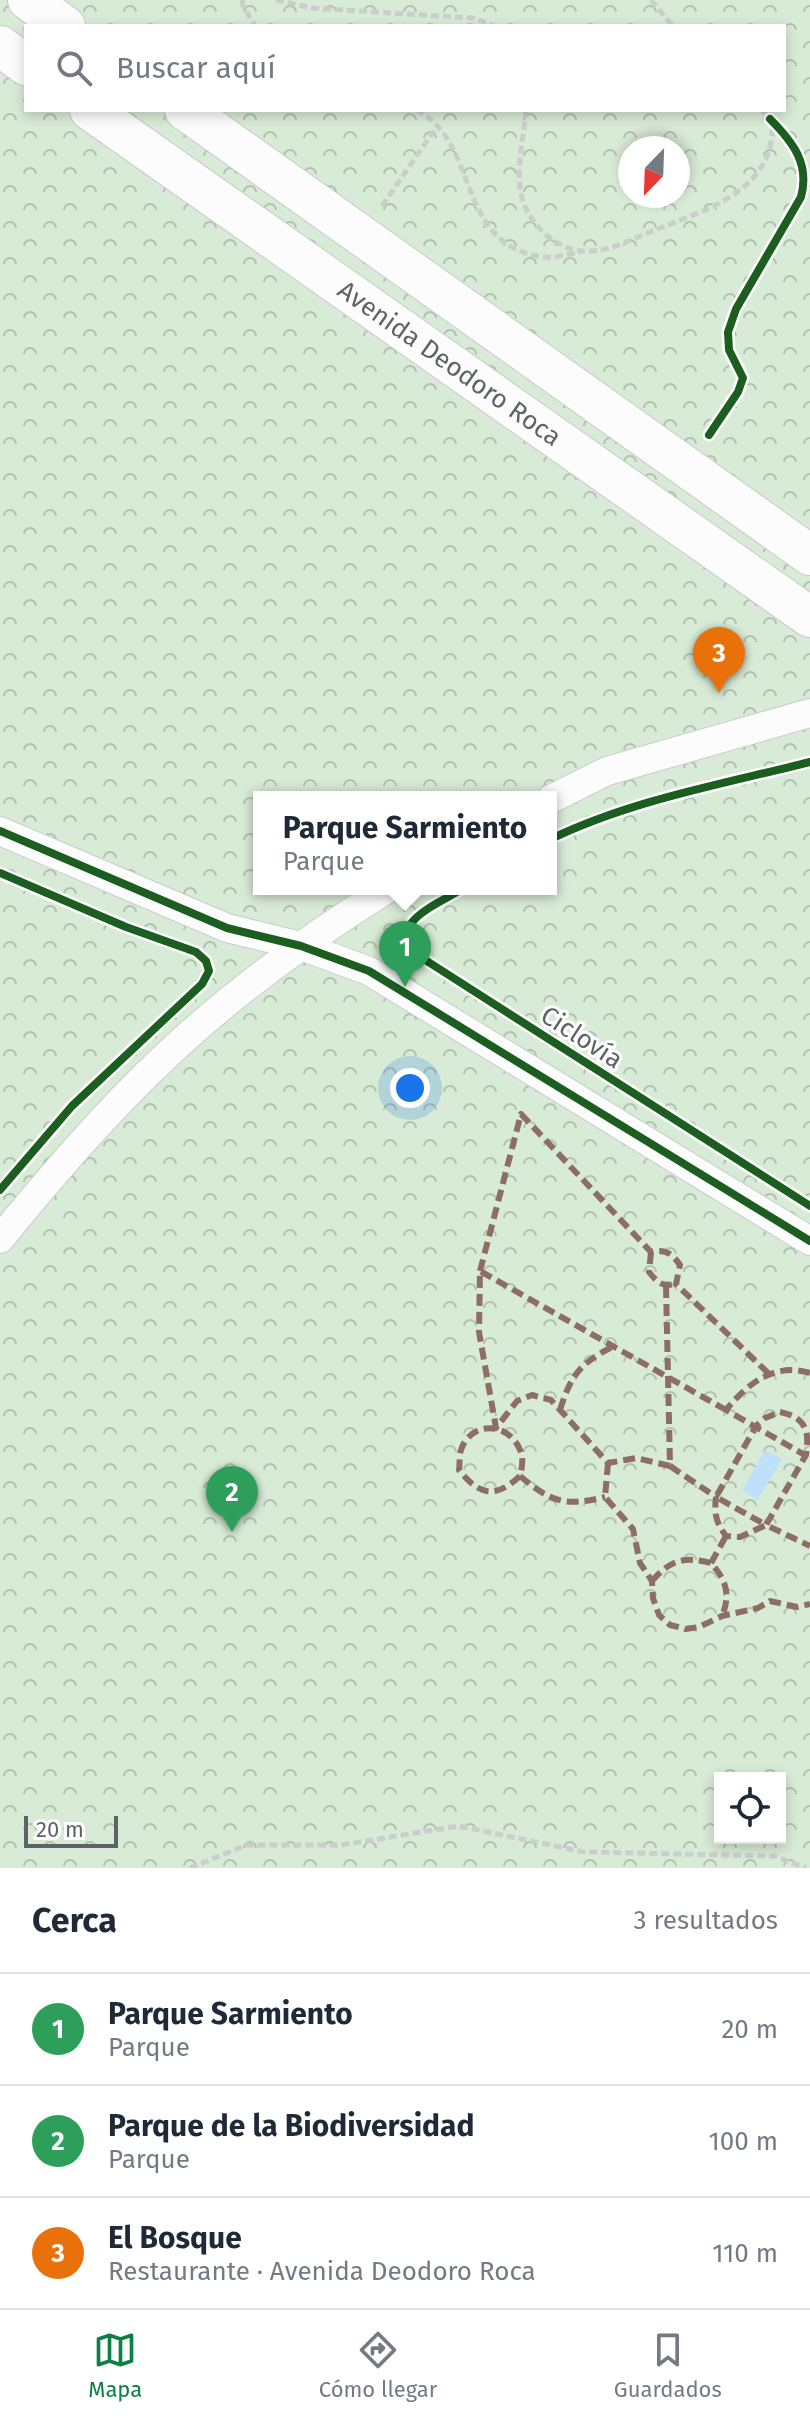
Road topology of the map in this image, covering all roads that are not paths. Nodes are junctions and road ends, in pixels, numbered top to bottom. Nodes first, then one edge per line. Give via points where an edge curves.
1 (28, 0) edge
2 (62, 24) edge
3 (0, 46) edge
4 (24, 64) edge
5 (93, 112) edge
6 (188, 112) edge
7 (810, 555) edge
8 (810, 617) edge
9 (810, 713) edge
10 (557, 796) edge
11 (0, 831) edge
12 (378, 895) edge
13 (301, 946) junction
14 (0, 1239) edge
15 (810, 1241) edge

1 - 2 main road
3 - 4 main road
5 - 8 main road, Avenida Deodoro Roca
6 - 7 main road, Avenida Deodoro Roca
9 - 10 street via 607,771
11 - 13 street via 227,928
12 - 13 street
13 - 14 street via 170,1053 54,1173
13 - 15 street via 369,971

